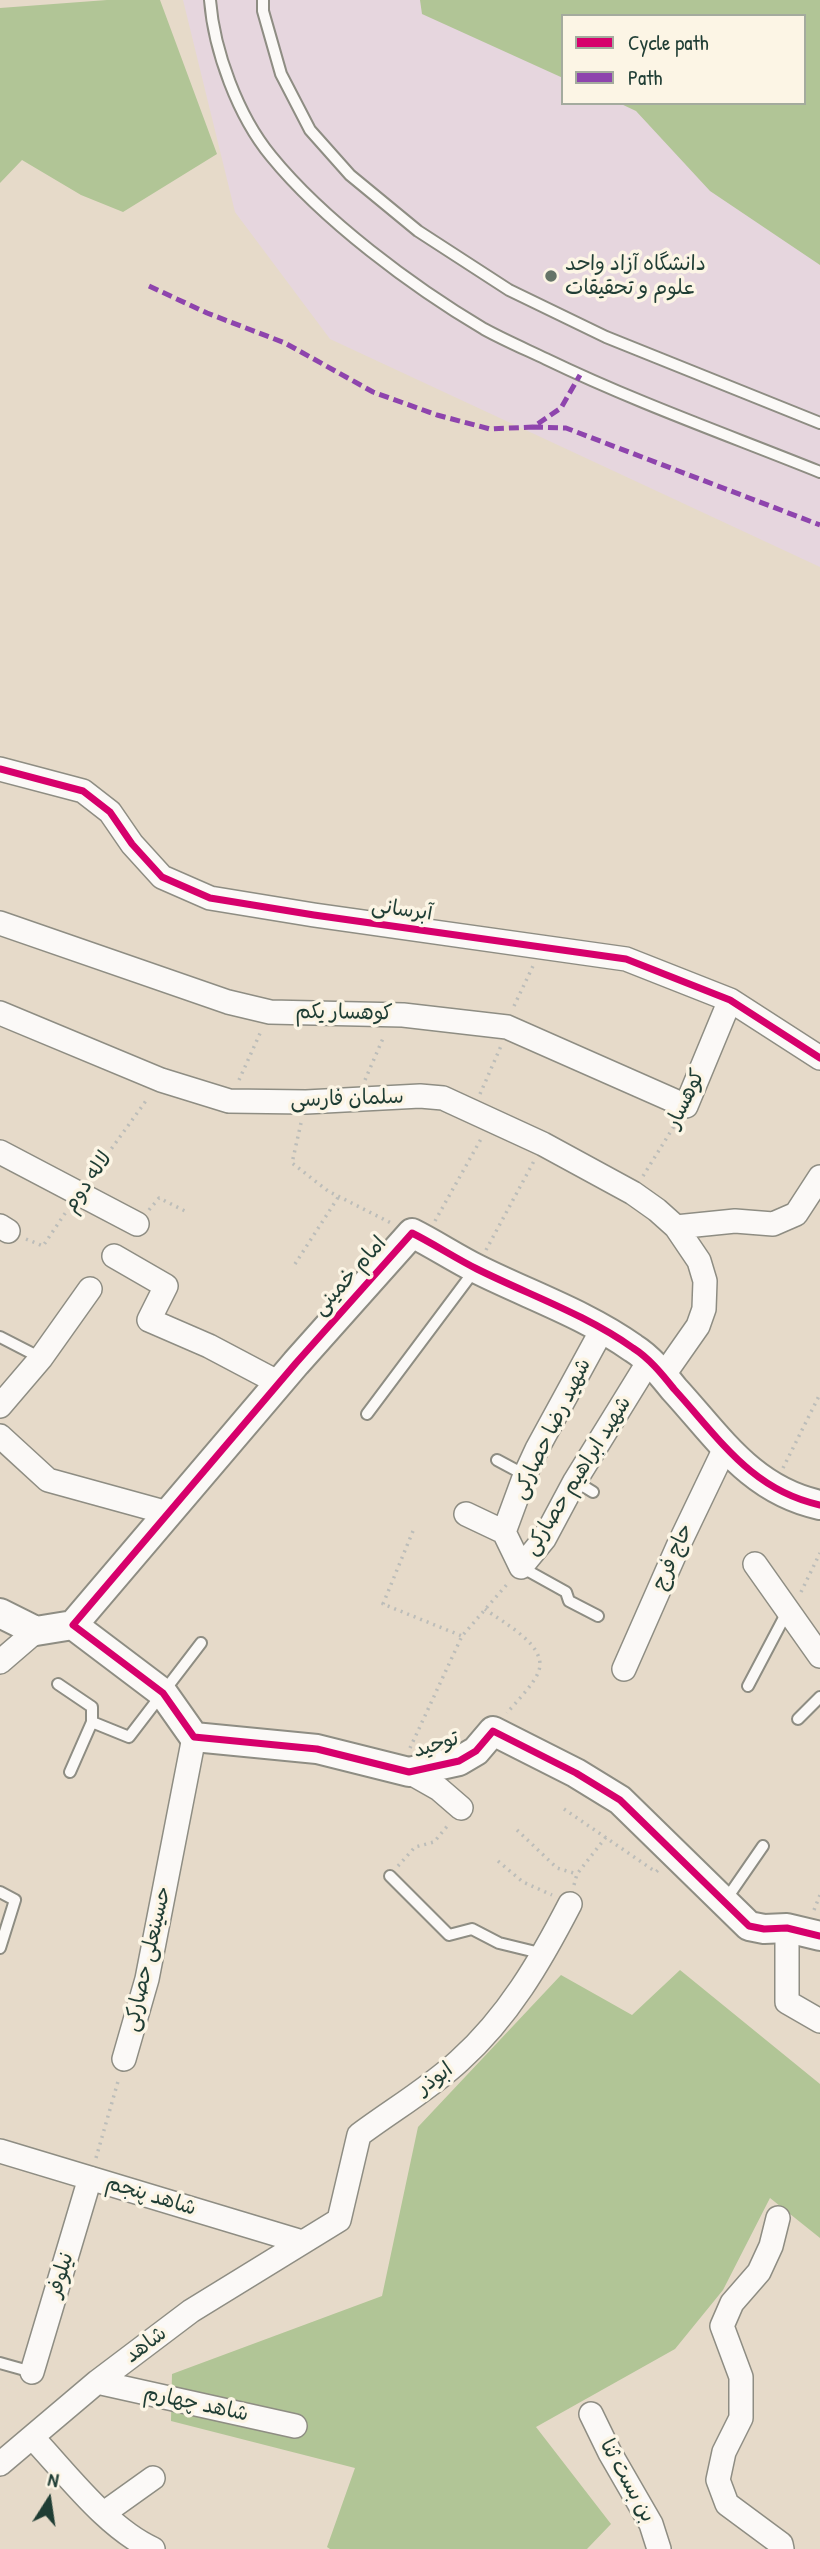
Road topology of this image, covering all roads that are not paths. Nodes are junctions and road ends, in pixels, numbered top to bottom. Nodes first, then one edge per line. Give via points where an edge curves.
1 (211, 0) edge
2 (263, 0) edge
3 (820, 423) edge
4 (820, 472) edge
5 (0, 769) edge
6 (0, 923) edge
7 (730, 1000) junction
8 (0, 1013) edge
9 (820, 1058) edge
10 (686, 1106) joint
11 (0, 1152) edge
12 (820, 1177) edge
13 (137, 1224) dead end
14 (676, 1227) junction
15 (114, 1256) dead end
16 (476, 1268) junction
17 (90, 1289) dead end
18 (603, 1328) junction
19 (0, 1337) edge
20 (41, 1358) junction
21 (656, 1368) junction
22 (279, 1383) junction
23 (0, 1406) edge
24 (367, 1414) dead end
25 (0, 1436) edge
26 (726, 1446) junction
27 (498, 1460) dead end
28 (524, 1475) junction
29 (820, 1504) edge
30 (167, 1513) junction
31 (466, 1514) dead end
32 (504, 1532) junction
33 (755, 1564) dead end
34 (522, 1567) junction
35 (790, 1611) junction
36 (0, 1613) edge
37 (598, 1616) dead end
38 (73, 1625) junction
39 (36, 1631) junction
40 (201, 1643) dead end
41 (820, 1656) edge
42 (0, 1662) edge
43 (624, 1669) dead end
44 (58, 1684) dead end
45 (748, 1686) dead end
46 (163, 1692) junction
47 (820, 1697) edge
48 (798, 1719) dead end
49 (92, 1722) junction
50 (194, 1737) junction
51 (404, 1771) junction
52 (71, 1772) dead end
53 (461, 1808) road end
54 (763, 1846) dead end
55 (390, 1876) road end
56 (0, 1892) edge
57 (724, 1902) junction
58 (570, 1904) road end
59 (787, 1928) junction
60 (820, 1936) edge
61 (0, 1948) edge
62 (544, 1954) junction
63 (820, 2021) edge
64 (124, 2059) road end
65 (0, 2151) edge
66 (90, 2178) junction
67 (778, 2218) dead end
68 (302, 2242) junction
69 (0, 2363) edge
70 (32, 2372) joint
71 (97, 2382) junction
72 (591, 2414) dead end
73 (295, 2426) dead end
74 (32, 2437) junction
75 (0, 2464) edge
76 (153, 2479) dead end
77 (104, 2513) junction
78 (153, 2549) edge
79 (659, 2549) edge
80 (782, 2549) edge

1 - 4 lane via 232,93 270,155 318,205 391,267 484,329 589,380
2 - 3 lane via 281,74 310,130 350,175 418,232 509,290 606,337
5 - 7 street, آبرسانی via 83,791 110,811 162,877 209,898 626,959
6 - 10 street, کوهسار یکم via 228,1002 270,1012 394,1014 507,1027
7 - 9 street, آبرسانی
7 - 10 street, کوهسار
8 - 14 street, سلمان فارسی via 161,1080 229,1101 443,1098 543,1144 633,1193
11 - 13 street
12 - 14 street via 796,1214 773,1224 735,1221
14 - 21 street via 699,1261 705,1281 704,1308 698,1326
15 - 22 street via 166,1286 149,1320
16 - 18 street
16 - 22 street, امام خمینی via 418,1236
16 - 24 lane
17 - 20 street
18 - 21 street
18 - 28 street, شهید رضا حصارکی
19 - 20 lane
20 - 23 street
21 - 26 street
21 - 34 street, شهید ابراهیم حصارکی via 584,1486
22 - 30 street, امام خمینی
25 - 30 street via 48,1480
26 - 29 street via 772,1489
26 - 43 street, حاج فرج
27 - 28 lane
28 - 32 street, شهید رضا حصارکی
30 - 38 street, امام خمینی
31 - 32 street
32 - 34 street
33 - 35 street
34 - 37 lane
35 - 41 street
35 - 45 lane
36 - 39 street
38 - 39 street
38 - 46 street
39 - 42 street
40 - 46 lane
44 - 49 lane via 92,1707
46 - 49 lane via 129,1737
46 - 50 street
47 - 48 lane
49 - 52 lane
50 - 51 street, توحید via 317,1749
50 - 64 street, حسینعلی حصارکی via 147,1979
51 - 53 street
51 - 57 street, توحید via 459,1762 493,1731 620,1800
54 - 57 lane
55 - 62 lane via 449,1935 471,1929 499,1943
56 - 61 lane via 15,1900
57 - 59 street via 749,1926
58 - 62 street, ابوذر
59 - 60 street
59 - 63 street via 787,2002
62 - 68 street, ابوذر via 512,2005 459,2062 359,2135 338,2220
65 - 66 street, شاهد پنجم
66 - 68 street, شاهد پنجم
66 - 70 street, نیلوفر
67 - 80 street via 759,2272 732,2303 722,2326 741,2377 741,2418 723,2452 718,2480 727,2504
68 - 71 street, شاهد via 191,2311
69 - 70 lane
71 - 73 street, شاهد چهارم
71 - 74 street, شاهد
72 - 79 street, بن بست ثنا via 652,2524
74 - 75 street, شاهد
74 - 77 street
76 - 77 street
77 - 78 street

